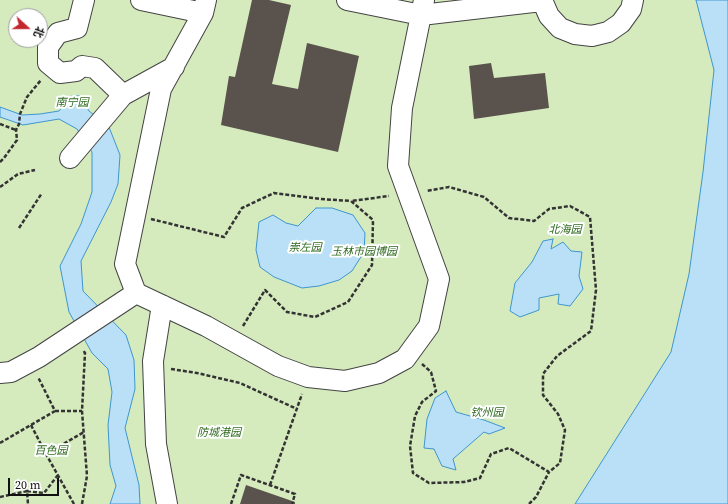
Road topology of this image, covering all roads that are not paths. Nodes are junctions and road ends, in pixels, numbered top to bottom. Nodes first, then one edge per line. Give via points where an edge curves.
1 (84, 0) edge
2 (141, 0) edge
3 (347, 0) edge
4 (542, 0) edge
5 (633, 0) edge
6 (204, 6) edge
7 (422, 7) edge
8 (174, 67) junction
9 (122, 95) junction
10 (70, 158) dead end
11 (136, 293) junction
12 (162, 305) junction
13 (0, 373) edge
14 (167, 504) edge

1 - 9 street via 77,28 58,33 48,47 48,63 60,73 76,71 82,66 95,68
2 - 6 street
3 - 7 street
4 - 5 street via 549,16 560,28 575,34 592,36 608,32 621,23 631,9
4 - 7 street
6 - 8 street
7 - 12 street via 401,116 398,166 439,279 429,326 410,354 379,373 345,381 308,376 278,366
8 - 9 street
8 - 11 street via 162,89 125,264
9 - 10 street
11 - 12 street
11 - 13 street via 30,362 11,372
12 - 14 street via 153,367 156,444

